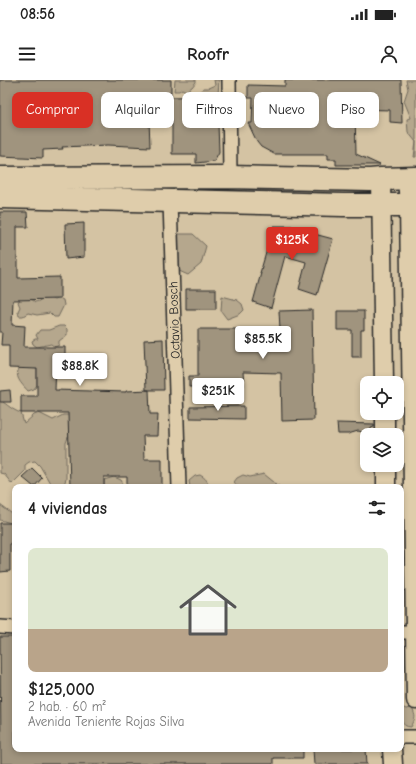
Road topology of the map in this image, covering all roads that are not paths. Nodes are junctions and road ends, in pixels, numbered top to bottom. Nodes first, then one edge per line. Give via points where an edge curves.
1 (229, 80) edge
2 (230, 177) junction
3 (0, 178) edge
4 (381, 179) junction
5 (411, 191) edge
6 (0, 197) edge
7 (170, 201) junction
8 (381, 205) junction
9 (384, 376) edge
10 (386, 472) edge
11 (179, 484) edge
12 (386, 484) edge
13 (0, 627) edge
14 (12, 628) edge
15 (408, 632) edge
16 (416, 700) edge
17 (404, 737) edge
18 (416, 737) edge
19 (392, 752) edge
20 (393, 764) edge

1 - 2 street
2 - 3 highway
2 - 4 highway
4 - 5 highway
4 - 8 street
5 - 8 highway
5 - 15 street
6 - 7 highway
7 - 8 highway
7 - 11 street, Octavio Bosch
8 - 9 street
10 - 12 street
13 - 14 street
15 - 16 street
17 - 18 street
19 - 20 street

